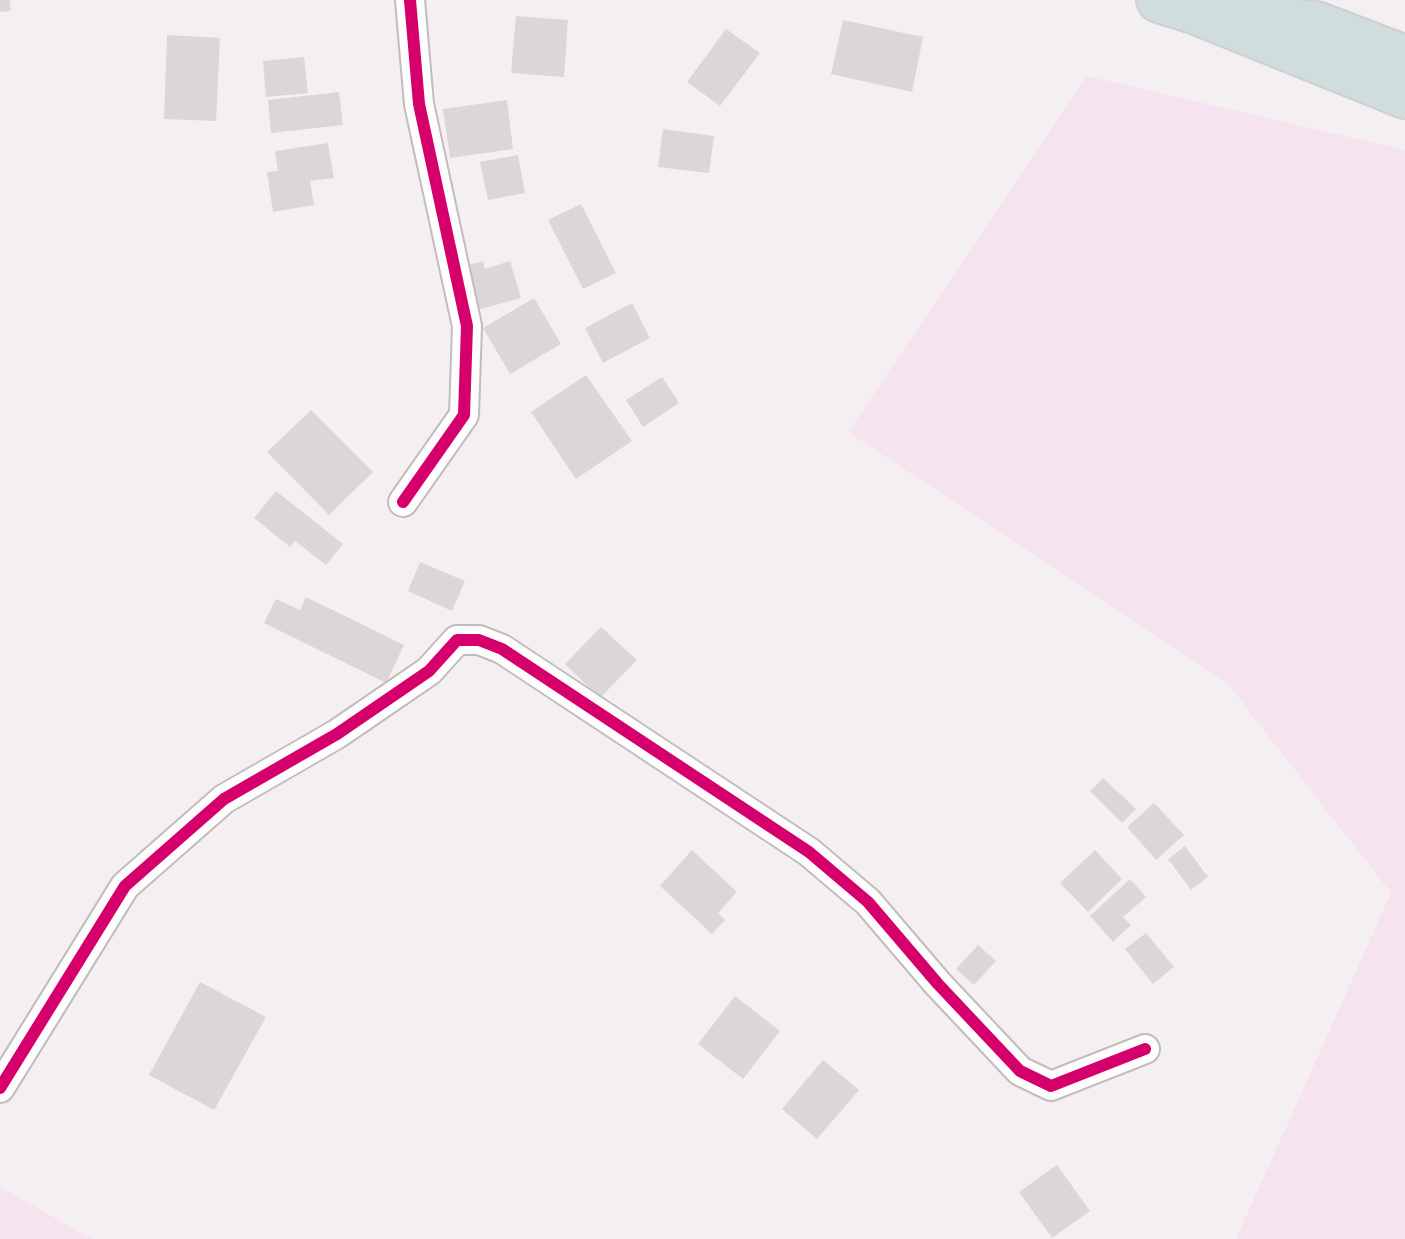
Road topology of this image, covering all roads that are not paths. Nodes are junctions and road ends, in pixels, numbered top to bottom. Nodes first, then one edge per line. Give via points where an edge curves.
1 (410, 0) edge
2 (1177, 5) edge
3 (1319, 12) edge
4 (1405, 58) edge
5 (1405, 96) edge
6 (403, 502) dead end
7 (1145, 1049) dead end
8 (0, 1088) edge

1 - 6 street via 419,104 467,326 464,415
2 - 3 highway
2 - 5 highway
3 - 4 highway
7 - 8 street via 1051,1086 1020,1071 868,902 809,852 502,649 479,640 457,640 429,671 224,799 125,886

